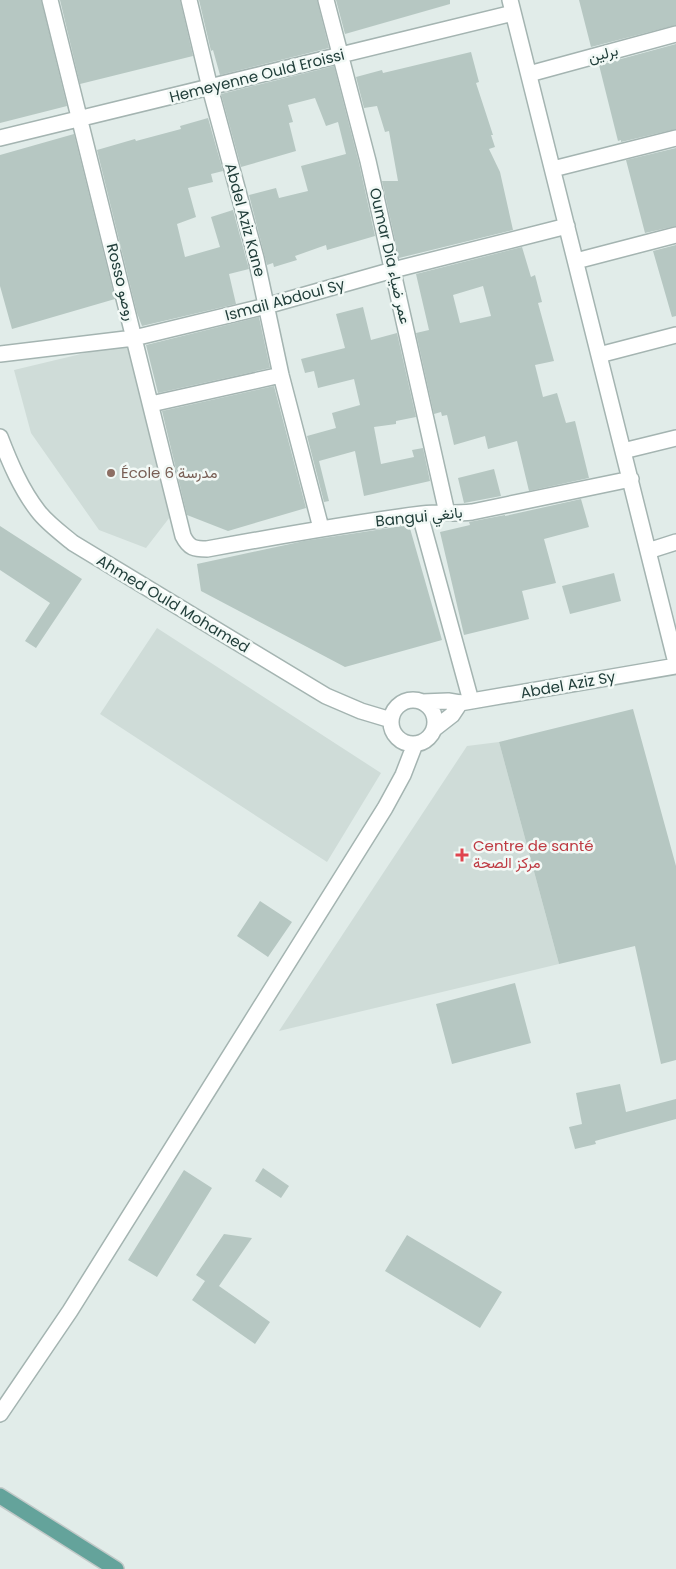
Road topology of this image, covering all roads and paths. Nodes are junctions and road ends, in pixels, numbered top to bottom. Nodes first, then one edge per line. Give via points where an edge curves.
1 (50, 0) edge
2 (189, 0) edge
3 (326, 0) edge
4 (512, 6) edge
5 (676, 34) edge
6 (341, 55) junction
7 (529, 74) junction
8 (210, 88) junction
9 (80, 118) junction
10 (0, 138) edge
11 (676, 138) edge
12 (553, 169) junction
13 (567, 226) junction
14 (676, 235) edge
15 (576, 261) junction
16 (393, 270) junction
17 (266, 306) junction
18 (676, 335) edge
19 (134, 338) junction
20 (0, 354) edge
21 (599, 355) junction
22 (281, 375) junction
23 (151, 404) junction
24 (0, 437) edge
25 (676, 438) edge
26 (623, 451) junction
27 (631, 479) junction
28 (447, 513) junction
29 (420, 514) junction
30 (321, 528) junction
31 (676, 542) edge
32 (206, 549) joint
33 (648, 550) junction
34 (676, 665) edge
35 (422, 702) junction
36 (466, 702) junction
37 (391, 720) junction
38 (434, 729) junction
39 (415, 744) junction
40 (0, 1414) edge
41 (0, 1496) edge
42 (116, 1569) edge

1 - 9 street, Rosso روصو
2 - 8 street, Abdel Aziz Kane
3 - 6 street, Oumar Dia عمر ضياء
4 - 6 street, Hemeyenne Ould Eroissi
4 - 7 street
5 - 7 street, برلين
6 - 8 street, Hemeyenne Ould Eroissi
6 - 16 street, Oumar Dia عمر ضياء
7 - 12 street
8 - 9 street, Hemeyenne Ould Eroissi
8 - 17 street, Abdel Aziz Kane
9 - 10 street, Hemeyenne Ould Eroissi
9 - 19 street, Rosso روصو
11 - 12 street
12 - 13 street
13 - 15 street
13 - 16 street, Ismail Abdoul Sy
14 - 15 street
15 - 21 street
16 - 17 street, Ismail Abdoul Sy
16 - 28 street, Oumar Dia عمر ضياء
17 - 19 street, Ismail Abdoul Sy
17 - 22 street, Abdel Aziz Kane
18 - 21 street
19 - 20 street, Ismail Abdoul Sy
19 - 23 street, Rosso روصو
21 - 26 street
22 - 23 street
22 - 30 street, Abdel Aziz Kane
23 - 32 street, Rosso روصو via 183,536 189,546
24 - 37 street, Ahmed Ould Mohamed via 38,512 73,543 326,696
25 - 26 street
26 - 27 street
27 - 28 street, Bangui بانغي via 472,512
27 - 33 street
28 - 29 street, Bangui بانغي
29 - 30 street, Bangui بانغي
29 - 36 street
30 - 32 street, Bangui بانغي
31 - 33 street
33 - 34 street
34 - 36 street, Abdel Aziz Sy
35 - 36 street, Abdel Aziz Sy
35 - 37 street via 406,701 399,705
35 - 38 street via 432,710 436,723
36 - 38 street
37 - 39 street via 400,740
38 - 39 street via 427,740
39 - 40 street via 384,808 80,1295
41 - 42 main road

